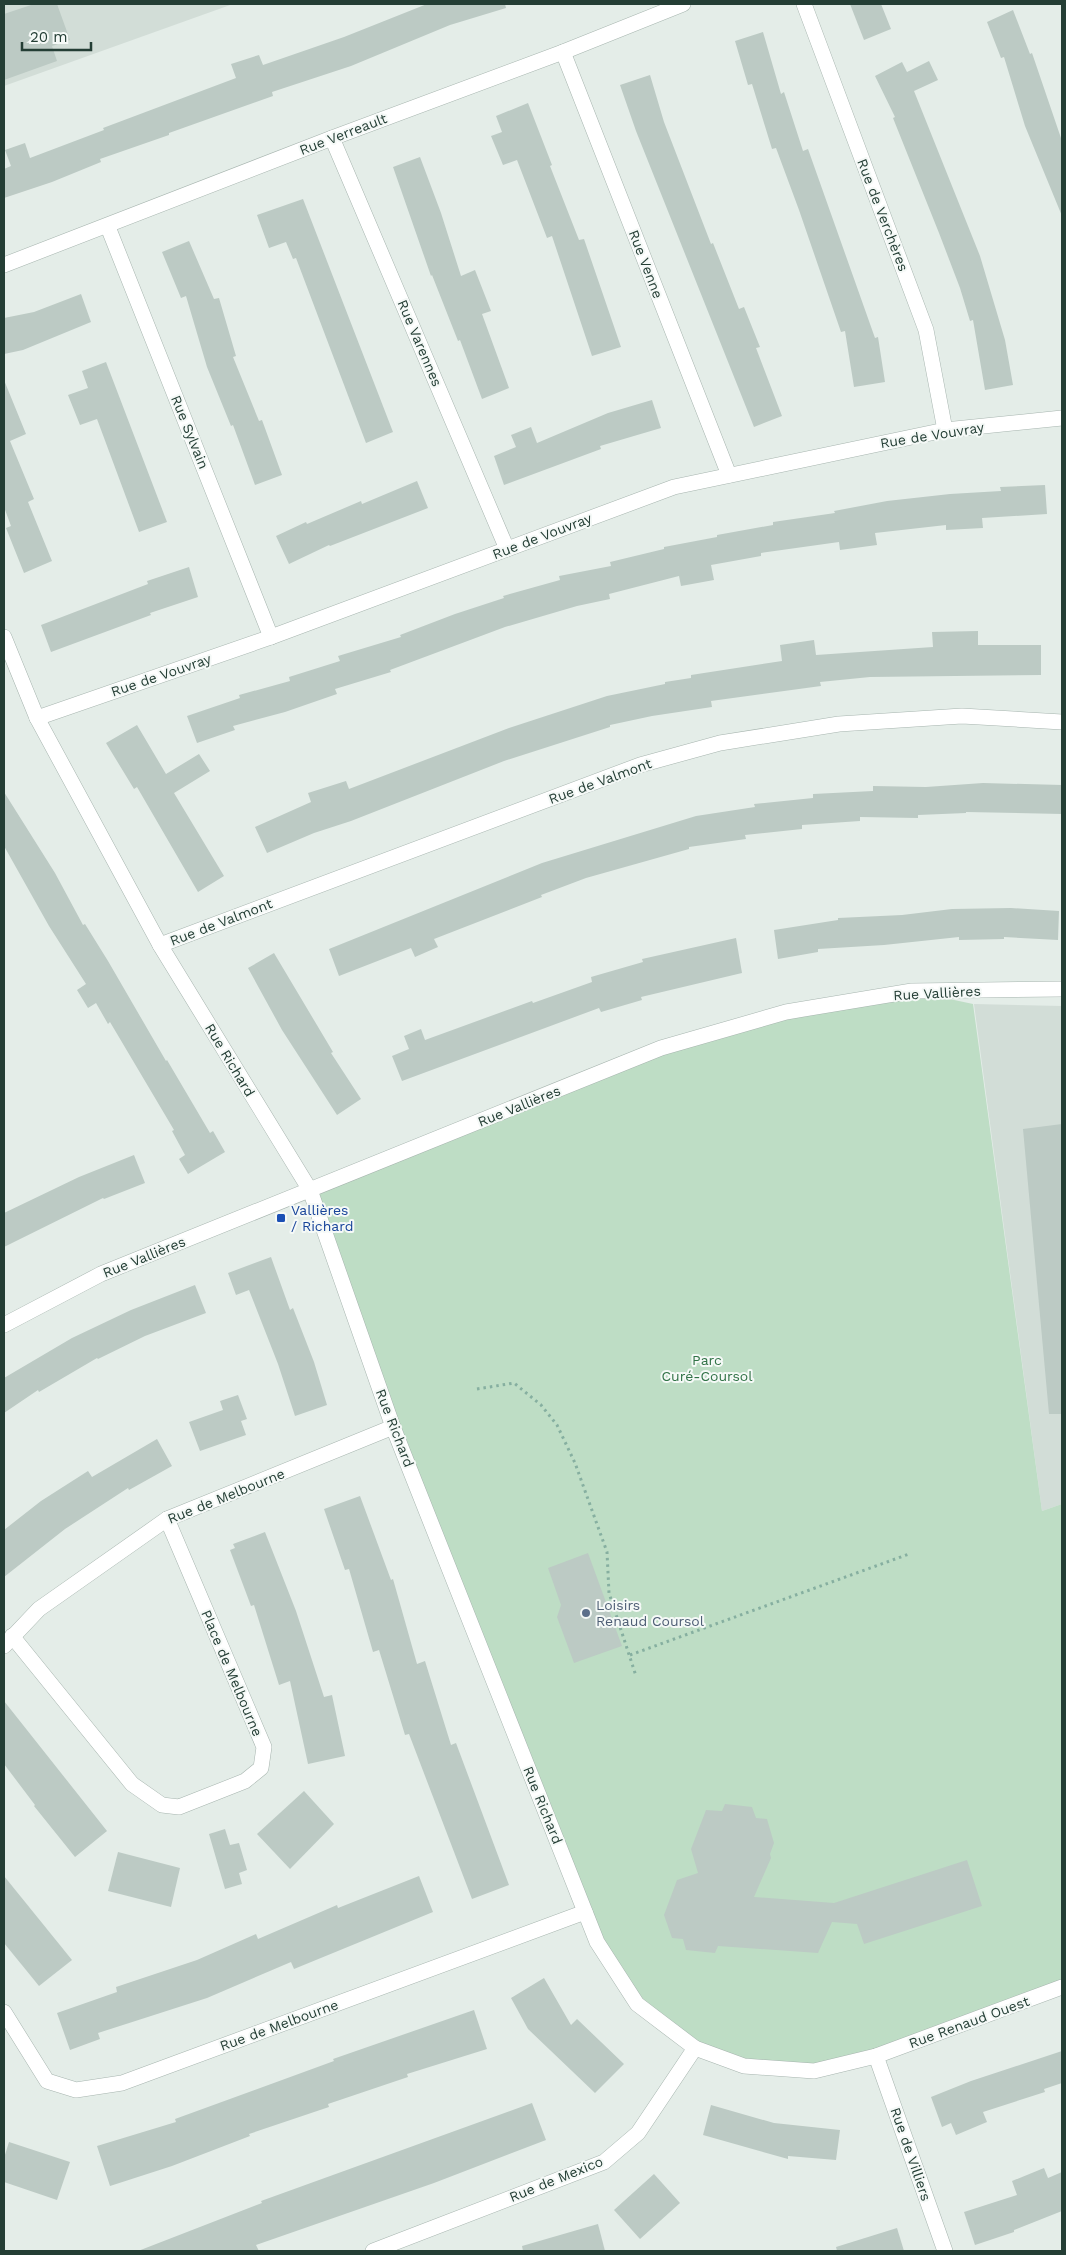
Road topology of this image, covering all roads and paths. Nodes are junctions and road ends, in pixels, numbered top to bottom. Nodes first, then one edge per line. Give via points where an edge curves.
1 (683, 4) edge
2 (804, 4) edge
3 (563, 52) junction
4 (332, 138) junction
5 (108, 226) junction
6 (4, 265) edge
7 (1062, 418) edge
8 (945, 430) junction
9 (729, 475) junction
10 (507, 549) junction
11 (4, 637) edge
12 (272, 637) junction
13 (37, 718) junction
14 (1062, 722) edge
15 (160, 945) junction
16 (1062, 989) edge
17 (310, 1190) junction
18 (4, 1325) edge
19 (477, 1389) dead end
20 (393, 1428) junction
21 (167, 1519) junction
22 (909, 1554) dead end
23 (8, 1641) edge
24 (630, 1655) junction
25 (636, 1676) dead end
26 (585, 1912) junction
27 (1062, 1987) edge
28 (4, 2012) edge
29 (695, 2048) junction
30 (876, 2056) junction
31 (373, 2251) edge
32 (945, 2251) edge

1 - 3 street, Rue Verreault
2 - 8 street, Rue de Verchères via 926,330
3 - 4 street, Rue Verreault
3 - 9 street, Rue Venne
4 - 5 street, Rue Verreault
4 - 10 street, Rue Varennes
5 - 6 street, Rue Verreault
5 - 12 street, Rue Sylvain
7 - 8 street, Rue de Vouvray
8 - 9 street, Rue de Vouvray
9 - 10 street, Rue de Vouvray via 674,487
10 - 12 street, Rue de Vouvray
11 - 13 street, Rue Richard
12 - 13 street, Rue de Vouvray
13 - 15 street, Rue Richard
14 - 15 street, Rue de Valmont via 962,716 858,722 720,743 640,765
15 - 17 street, Rue Richard
16 - 17 street, Rue Vallières via 912,991 786,1012 661,1048
17 - 18 street, Rue Vallières via 101,1274
17 - 20 street, Rue Richard
19 - 24 path via 514,1382 557,1425 575,1463 607,1552 609,1594
20 - 21 street, Rue de Melbourne
20 - 26 street, Rue Richard
21 - 23 street, Rue de Melbourne via 39,1609
21 - 23 street, Place de Melbourne via 264,1747 261,1768 246,1781 179,1807 162,1805 132,1784
22 - 24 path
24 - 25 path
26 - 28 street, Rue de Melbourne via 122,2083 76,2090 47,2081
26 - 29 street, Rue Richard via 597,1942 637,2004
27 - 30 street, Rue Renaud Ouest
29 - 30 street, Rue Richard via 744,2066 814,2071
29 - 31 street, Rue de Mexico via 638,2133 604,2162
30 - 32 street, Rue de Villiers

